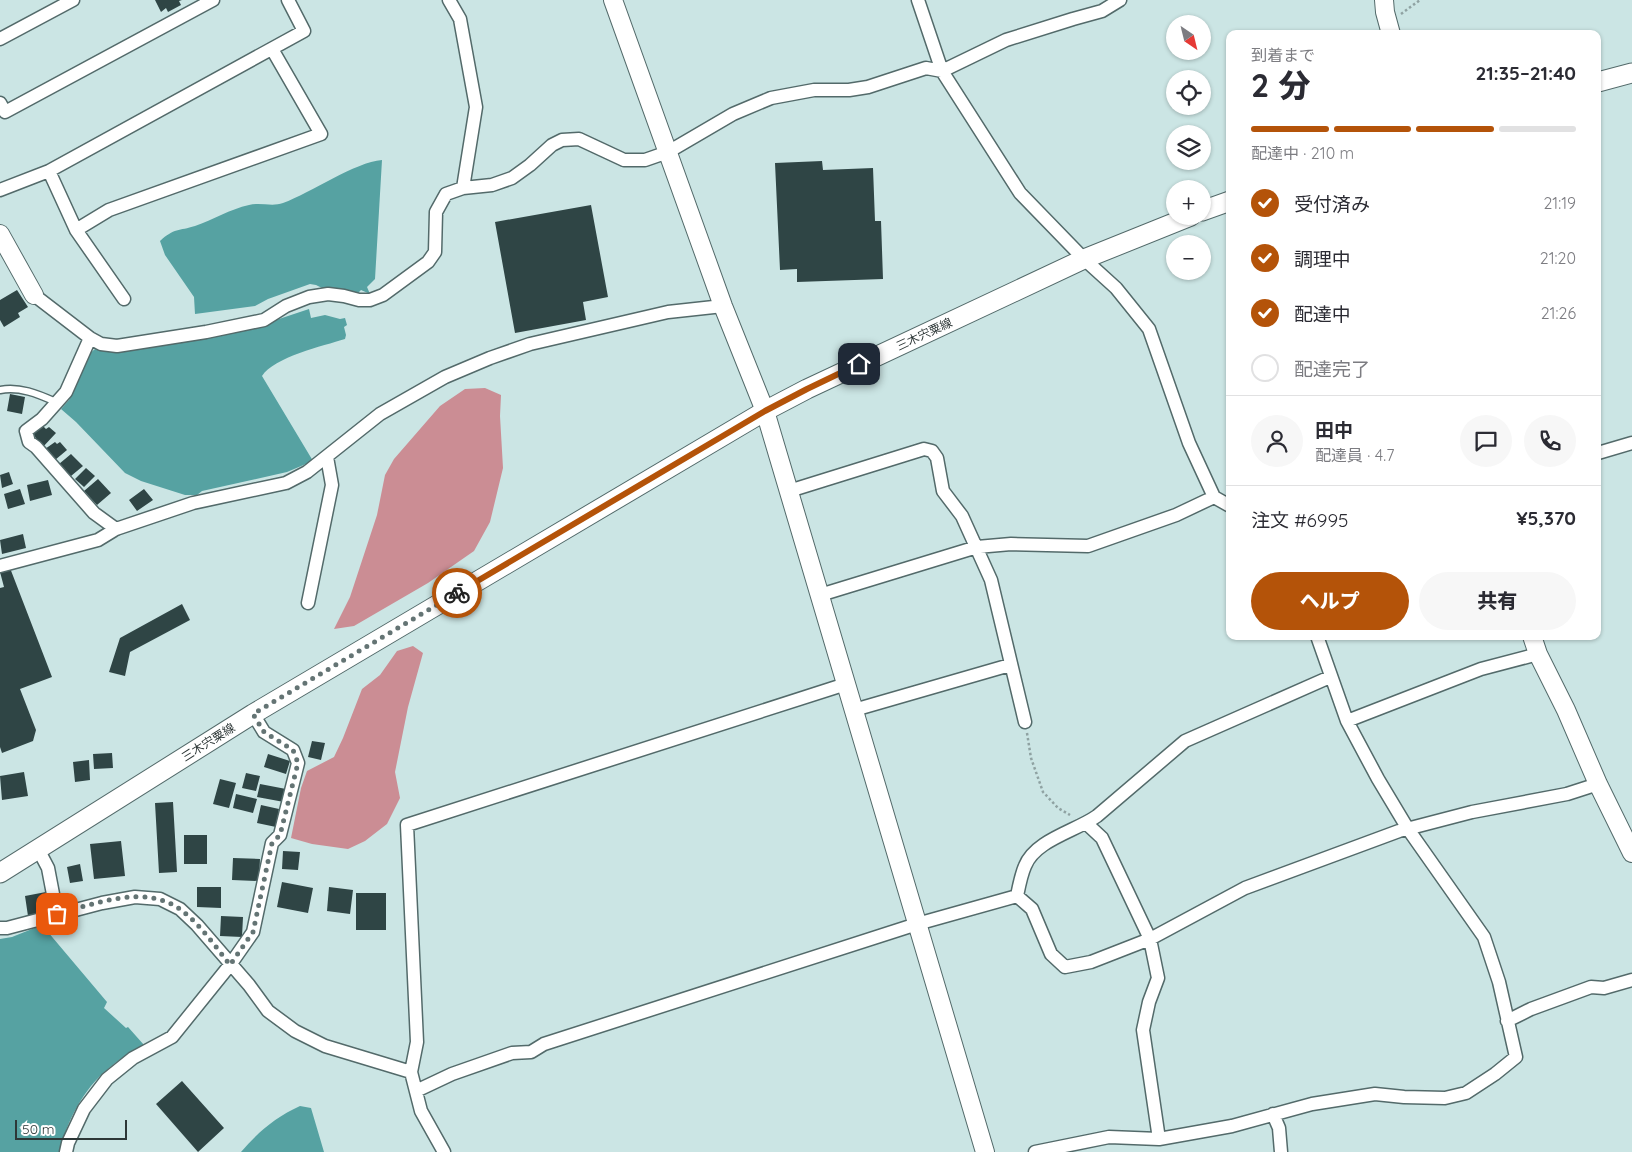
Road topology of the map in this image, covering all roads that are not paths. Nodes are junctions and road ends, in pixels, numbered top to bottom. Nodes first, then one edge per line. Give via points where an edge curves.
1 (73, 0) edge
2 (213, 0) edge
3 (288, 0) edge
4 (450, 0) edge
5 (613, 0) edge
6 (918, 0) edge
7 (1120, 0) edge
8 (1384, 0) edge
9 (1390, 28) edge
10 (0, 39) edge
11 (272, 49) junction
12 (942, 71) junction
13 (1632, 72) edge
14 (1601, 81) edge
15 (0, 103) edge
16 (668, 152) junction
17 (49, 171) junction
18 (463, 188) junction
19 (0, 190) edge
20 (1226, 202) edge
21 (1211, 208) edge
22 (1168, 225) edge
23 (76, 230) junction
24 (0, 234) edge
25 (1084, 259) junction
26 (34, 295) joint
27 (124, 299) dead end
28 (723, 306) junction
29 (90, 338) junction
30 (0, 390) edge
31 (56, 402) junction
32 (765, 411) junction
33 (1632, 443) edge
34 (1601, 452) edge
35 (328, 457) junction
36 (789, 491) junction
37 (1214, 497) junction
38 (1226, 504) edge
39 (116, 529) junction
40 (977, 547) junction
41 (0, 566) edge
42 (820, 595) junction
43 (308, 604) dead end
44 (1318, 640) edge
45 (1533, 640) edge
46 (1538, 654) junction
47 (1010, 664) junction
48 (1330, 677) junction
49 (846, 684) junction
50 (854, 710) junction
51 (253, 714) junction
52 (1347, 721) junction
53 (1025, 722) road end
54 (1598, 784) junction
55 (1086, 824) junction
56 (1408, 829) junction
57 (38, 849) junction
58 (1632, 853) edge
59 (0, 873) edge
60 (1017, 896) junction
61 (57, 914) junction
62 (917, 924) junction
63 (0, 928) edge
64 (1150, 939) junction
65 (230, 965) junction
66 (1632, 980) edge
67 (1507, 1021) junction
68 (411, 1072) junction
69 (416, 1091) junction
70 (1273, 1114) junction
71 (1159, 1139) junction
72 (66, 1152) edge
73 (444, 1152) edge
74 (985, 1152) edge
75 (1036, 1152) edge
76 (1281, 1152) edge

1 - 10 street
2 - 15 street via 5,112
3 - 11 street via 304,31
4 - 18 street via 460,19 476,107
5 - 16 street
6 - 12 street
7 - 12 street via 1102,11 1006,40
8 - 9 street
11 - 17 street
11 - 23 street via 321,134 109,210
12 - 16 street via 926,68 868,87 814,90 771,98 733,114
12 - 25 street via 1020,193
13 - 14 main road
16 - 18 street via 645,160 624,160 579,139 562,140 512,178 492,185
16 - 28 street
17 - 19 street
17 - 23 street
18 - 29 street via 446,194 436,212 435,252 428,262 383,295 370,300 328,294 309,297 264,320 117,346 101,344
20 - 21 main road
22 - 25 main road, 三木宍粟線
23 - 27 street
24 - 26 street
25 - 32 main road, 三木宍粟線
25 - 37 street via 1116,288 1149,329 1189,443
26 - 29 street
28 - 32 street
28 - 35 street via 668,312 530,344 490,358 445,377 380,414
29 - 31 street via 66,392
30 - 31 lane via 11,388
31 - 39 street via 26,431 29,442 94,513
32 - 36 street
32 - 51 main road, 三木宍粟線
33 - 34 street
35 - 39 street via 286,483 193,503
35 - 43 street via 332,485
36 - 40 street via 924,450 932,451 937,458 943,491 962,516
36 - 42 street
37 - 38 street
37 - 40 street via 1176,515 1088,546 1011,544
39 - 41 street via 98,540
40 - 42 street
40 - 47 street via 991,580
42 - 49 street
44 - 48 street
45 - 46 street
46 - 52 street via 1481,669
46 - 54 street
47 - 50 street
47 - 53 street
48 - 52 street
48 - 55 street via 1185,741
49 - 50 street
49 - 68 street via 407,825 417,1042
50 - 62 street
51 - 57 main road, 三木宍粟線
51 - 65 street via 264,732 293,750 298,763 280,835 272,843 253,932
52 - 56 street
54 - 56 street via 1567,794 1472,812
54 - 58 street
55 - 60 street via 1037,849 1025,864
55 - 64 street via 1102,838
56 - 64 street via 1245,888
56 - 67 street via 1484,937 1499,982
57 - 59 main road, 三木宍粟線
57 - 61 street via 48,868
60 - 62 street
60 - 64 street via 1032,909 1051,954 1065,967 1091,962
61 - 63 street
61 - 65 street via 136,896 160,899 180,909 197,925
62 - 69 street via 544,1044 531,1052 512,1052
62 - 74 street
64 - 71 street via 1158,978 1143,1030
65 - 68 street via 268,1011 296,1031 325,1046
65 - 72 street via 172,1037 133,1058 107,1079 84,1109
66 - 67 street via 1604,988 1591,987
67 - 70 street via 1516,1057 1466,1093 1445,1098 1375,1094
68 - 69 street
69 - 73 street via 421,1110
70 - 71 street via 1232,1126
70 - 76 street via 1279,1128
71 - 75 street via 1109,1137

